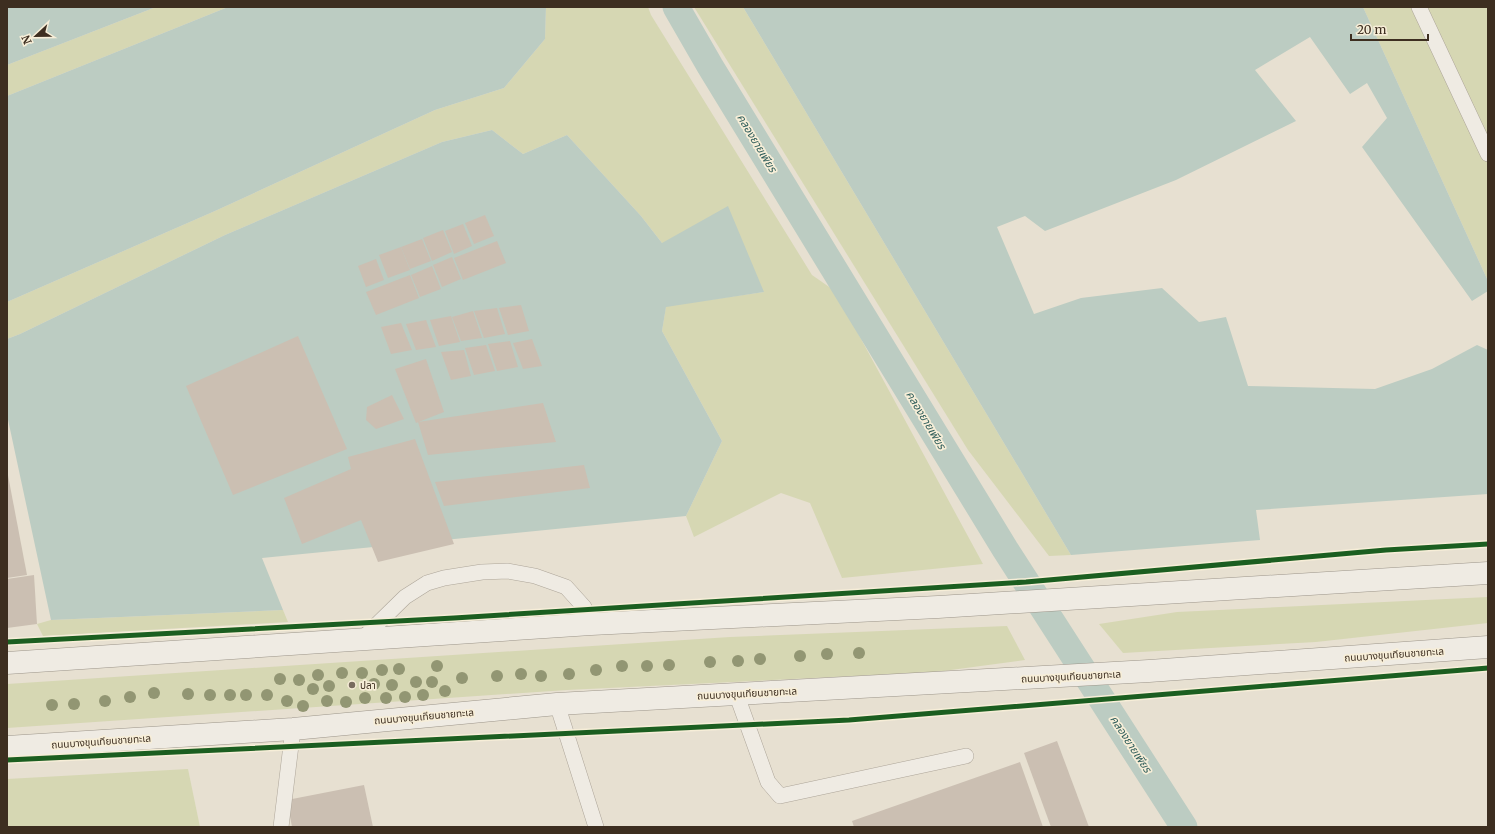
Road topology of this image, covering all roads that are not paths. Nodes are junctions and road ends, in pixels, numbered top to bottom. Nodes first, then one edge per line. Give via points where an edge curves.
1 (1419, 7) edge
2 (1488, 154) edge
3 (1488, 573) edge
4 (591, 624) junction
5 (361, 640) junction
6 (1488, 647) edge
7 (7, 664) edge
8 (736, 693) junction
9 (558, 704) junction
10 (293, 729) junction
11 (7, 747) edge
12 (966, 756) dead end
13 (281, 827) edge
14 (596, 827) edge

1 - 2 lane
3 - 4 main road via 938,607
4 - 5 main road
4 - 5 lane via 584,606 566,587 535,576 508,571 482,572 427,583 405,597
5 - 7 main road
6 - 8 main road, ถนนบางขุนเทียนชายทะเล via 1149,671
8 - 9 main road, ถนนบางขุนเทียนชายทะเล
8 - 12 lane via 768,782 780,796
9 - 10 main road, ถนนบางขุนเทียนชายทะเล
9 - 14 lane
10 - 11 main road, ถนนบางขุนเทียนชายทะเล
10 - 13 lane

